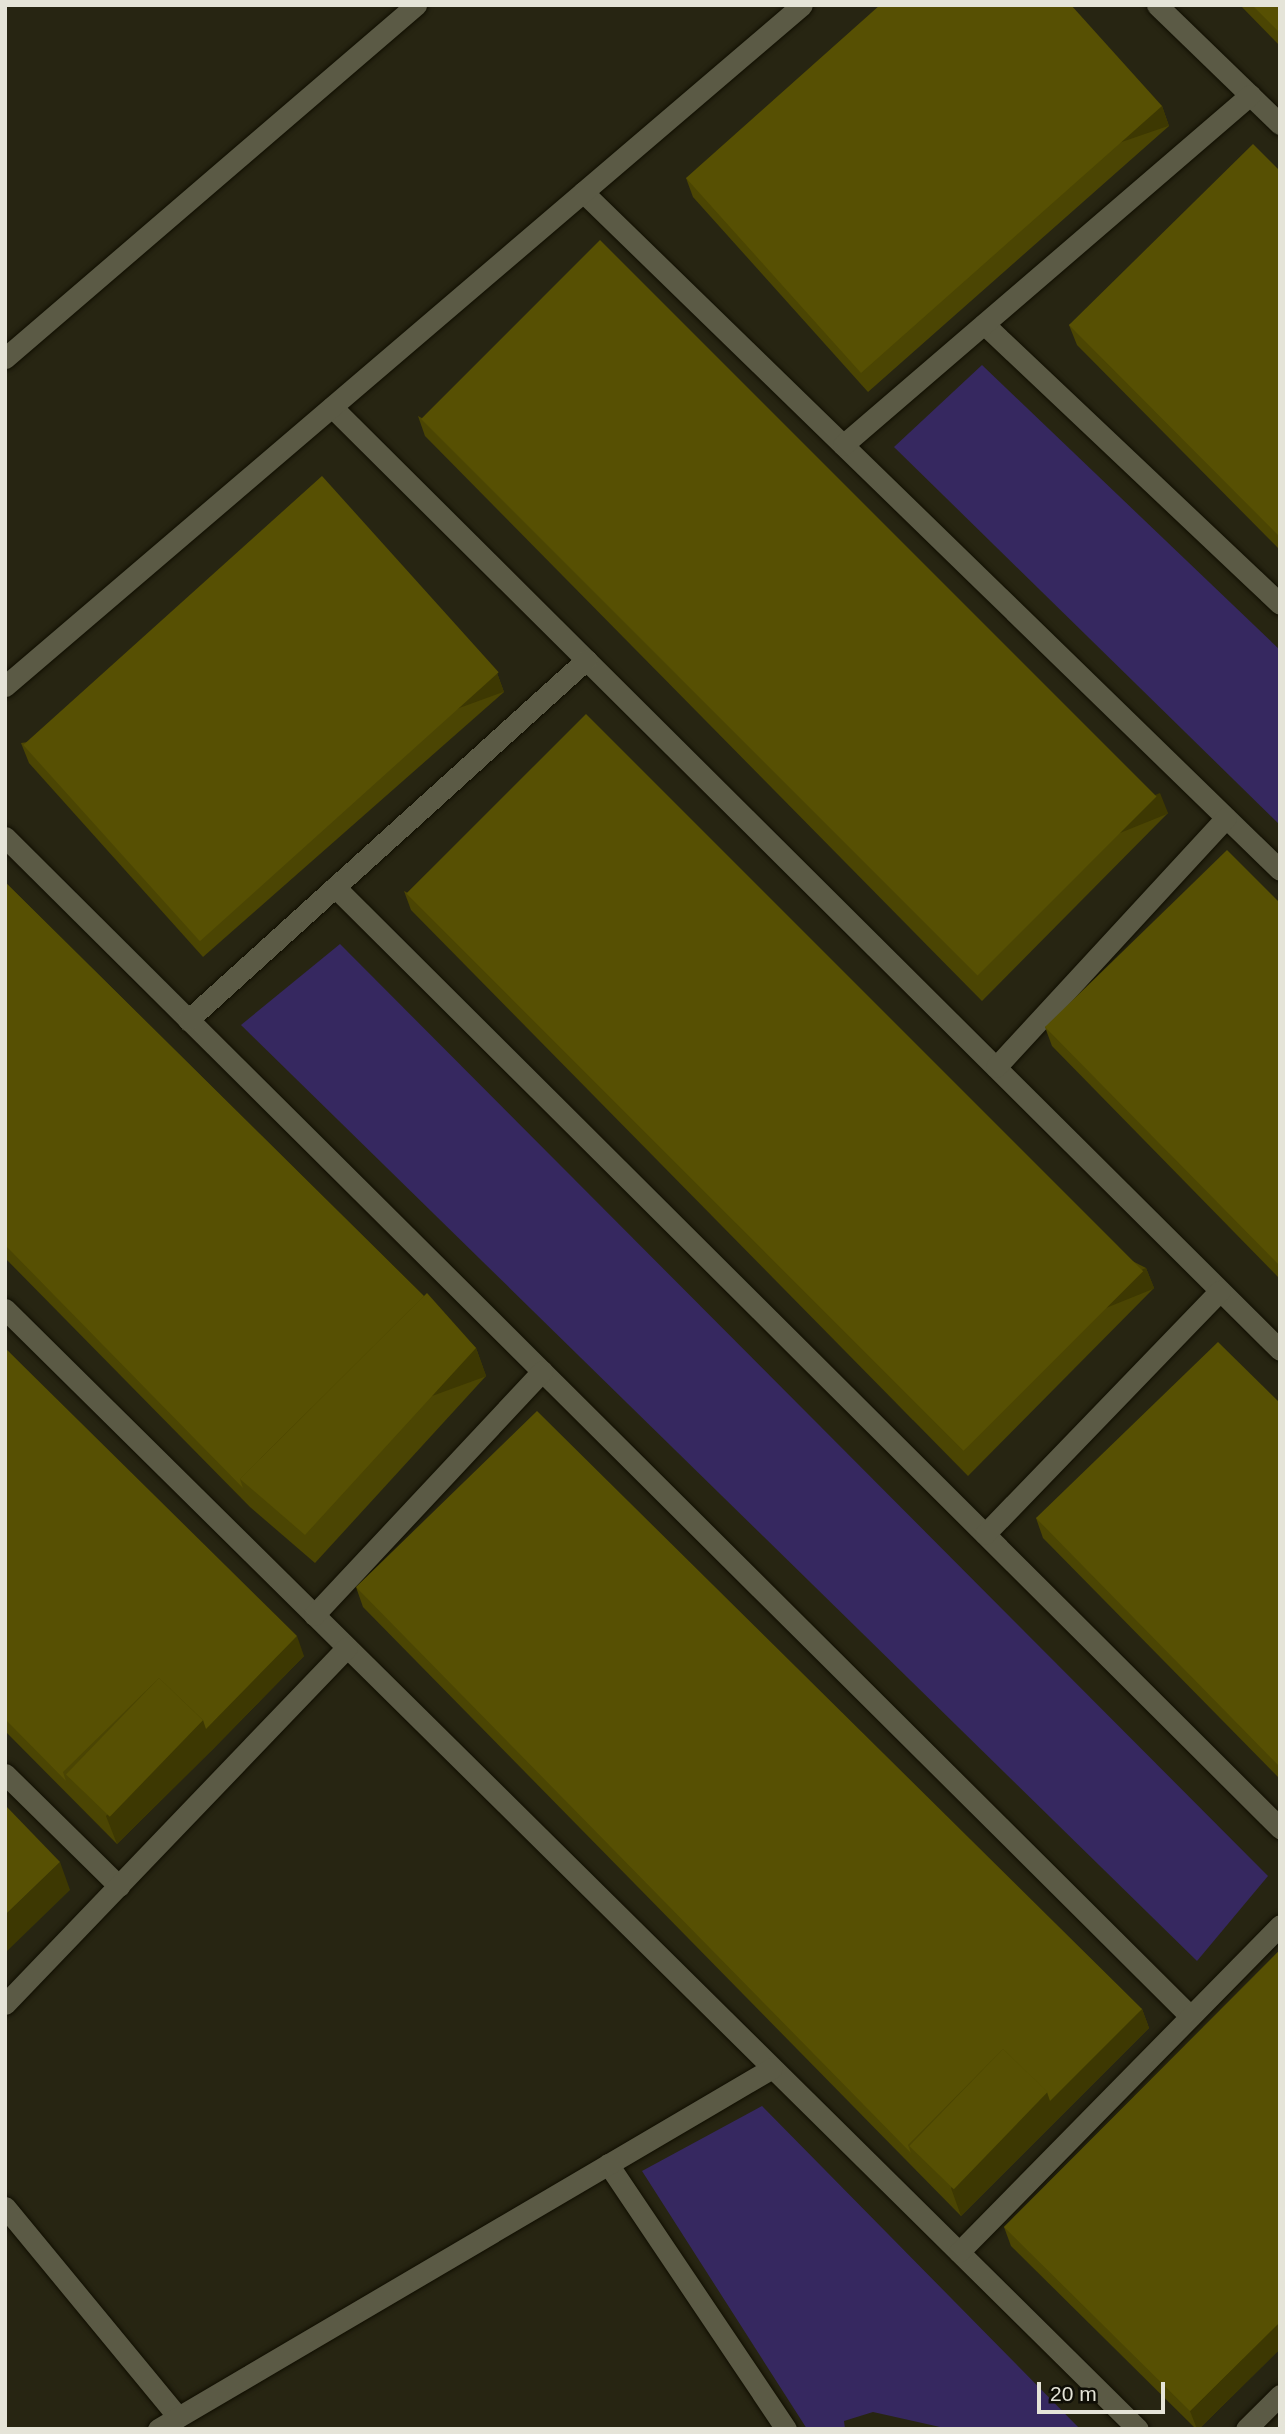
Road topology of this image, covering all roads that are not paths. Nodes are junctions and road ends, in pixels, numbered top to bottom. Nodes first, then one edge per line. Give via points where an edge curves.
1 (416, 5) edge
2 (802, 5) edge
3 (1157, 5) edge
4 (1250, 95) junction
5 (1280, 124) edge
6 (583, 192) junction
7 (984, 324) junction
8 (5, 358) edge
9 (332, 407) junction
10 (843, 445) junction
11 (1280, 604) edge
12 (586, 660) junction
13 (5, 686) edge
14 (1226, 818) junction
15 (5, 837) edge
16 (1280, 870) edge
17 (335, 887) junction
18 (188, 1020) junction
19 (996, 1067) junction
20 (1220, 1291) junction
21 (5, 1309) edge
22 (1280, 1350) edge
23 (542, 1371) junction
24 (985, 1534) junction
25 (314, 1615) junction
26 (347, 1647) junction
27 (5, 1773) edge
28 (1280, 1828) edge
29 (119, 1886) junction
30 (1280, 1925) edge
31 (5, 2004) edge
32 (1190, 2016) junction
33 (772, 2068) junction
34 (608, 2164) junction
35 (5, 2207) edge
36 (959, 2252) junction
37 (1280, 2395) edge
38 (178, 2417) junction
39 (158, 2429) edge
40 (786, 2429) edge
41 (1138, 2429) edge
42 (1246, 2429) edge

1 - 8 street
2 - 6 street
3 - 4 street
4 - 5 street
4 - 7 street
6 - 9 street
6 - 10 street
7 - 10 street
7 - 11 street
9 - 12 street
9 - 13 street
10 - 14 street
12 - 17 street
12 - 19 street
14 - 16 street
14 - 19 street
15 - 18 street
17 - 18 street
17 - 24 street
18 - 23 street
19 - 20 street
20 - 22 street
20 - 24 street
21 - 25 street
23 - 25 street
23 - 32 street
24 - 28 street
25 - 26 street
26 - 29 street
26 - 33 street
27 - 29 street
29 - 31 street
30 - 32 street
32 - 36 street
33 - 34 street
33 - 36 street
34 - 38 street
34 - 40 street
35 - 38 street
36 - 41 street
37 - 42 street
38 - 39 street

